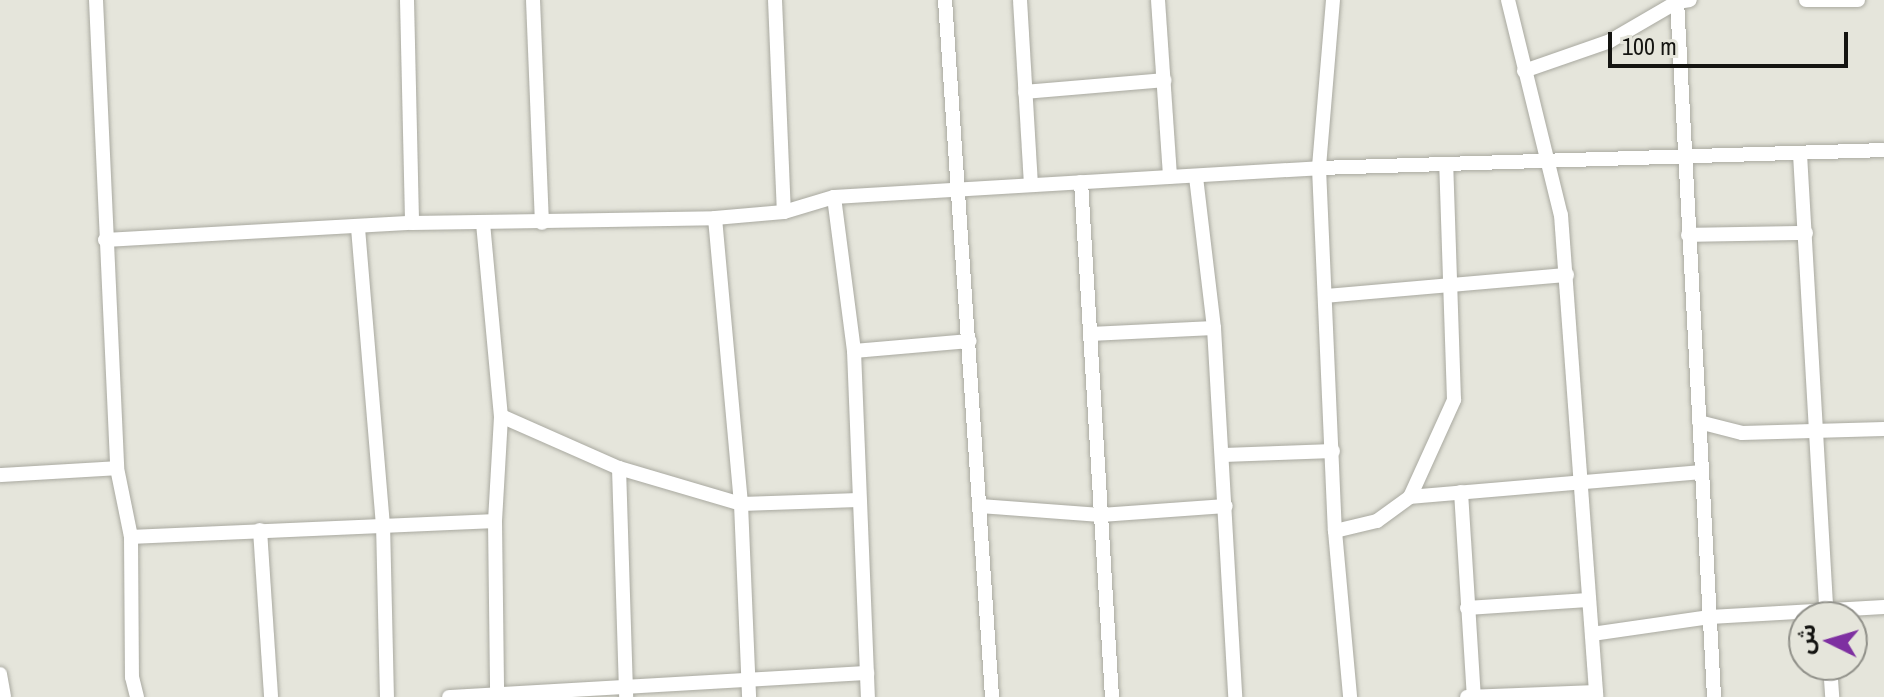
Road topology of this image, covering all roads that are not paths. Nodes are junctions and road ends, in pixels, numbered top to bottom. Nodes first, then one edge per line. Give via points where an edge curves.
1 (96, 0) edge
2 (407, 0) edge
3 (533, 0) edge
4 (775, 0) edge
5 (945, 0) edge
6 (1020, 0) edge
7 (1158, 0) edge
8 (1333, 0) edge
9 (1508, 0) edge
10 (1806, 0) edge
11 (1858, 0) edge
12 (1681, 1) edge
13 (1524, 71) junction
14 (1164, 80) junction
15 (1025, 92) junction
16 (1884, 150) edge
17 (1800, 154) junction
18 (1686, 157) junction
19 (1544, 160) junction
20 (1446, 164) junction
21 (1319, 168) junction
22 (1170, 177) junction
23 (1196, 177) junction
24 (1081, 182) junction
25 (1031, 185) junction
26 (960, 189) junction
27 (834, 197) junction
28 (784, 212) junction
29 (715, 218) junction
30 (412, 223) junction
31 (483, 223) junction
32 (542, 223) junction
33 (358, 228) junction
34 (1806, 233) junction
35 (1688, 235) junction
36 (105, 240) junction
37 (1567, 275) junction
38 (1448, 285) junction
39 (1325, 296) junction
40 (1214, 328) junction
41 (1090, 334) junction
42 (970, 341) junction
43 (854, 351) junction
44 (501, 416) junction
45 (1699, 422) junction
46 (1884, 429) edge
47 (1817, 433) junction
48 (1333, 451) junction
49 (1224, 455) junction
50 (117, 468) junction
51 (619, 468) junction
52 (1701, 472) junction
53 (0, 475) edge
54 (1580, 481) junction
55 (1461, 492) junction
56 (1410, 497) junction
57 (859, 500) junction
58 (741, 504) junction
59 (980, 506) junction
60 (1226, 506) junction
61 (1101, 515) junction
62 (495, 521) junction
63 (383, 523) junction
64 (260, 530) junction
65 (1335, 531) junction
66 (131, 537) junction
67 (1588, 600) junction
68 (1826, 601) edge
69 (1467, 608) junction
70 (1788, 614) edge
71 (1710, 617) junction
72 (1592, 634) junction
73 (867, 673) junction
74 (0, 674) edge
75 (748, 680) junction
76 (626, 691) edge
77 (1596, 694) edge
78 (497, 695) edge
79 (4, 697) edge
80 (137, 697) edge
81 (271, 697) edge
82 (387, 697) edge
83 (449, 697) edge
84 (749, 697) edge
85 (868, 697) edge
86 (992, 697) edge
87 (1112, 697) edge
88 (1235, 697) edge
89 (1350, 697) edge
90 (1467, 697) edge
91 (1474, 697) edge
92 (1714, 697) edge

1 - 36 street
2 - 30 street
3 - 32 street
4 - 28 street
5 - 26 street
6 - 15 street
7 - 14 street
8 - 21 street
9 - 13 street
10 - 11 street
12 - 13 street via 1610,41
12 - 18 street
13 - 19 street
14 - 15 street
14 - 22 street
15 - 25 street
16 - 17 street
17 - 18 street
17 - 34 street
18 - 19 street
18 - 35 street
19 - 20 street
19 - 37 street via 1561,215
20 - 21 street
20 - 38 street
21 - 23 street
21 - 39 street
22 - 23 street
22 - 24 street
23 - 40 street
24 - 25 street
24 - 41 street
25 - 26 street
26 - 27 street
26 - 42 street
27 - 28 street
27 - 43 street
28 - 29 street
29 - 32 street
29 - 58 street
30 - 31 street
30 - 33 street
31 - 32 street
31 - 44 street
33 - 36 street
33 - 63 street
34 - 35 street
34 - 47 street
35 - 45 street
36 - 50 street
37 - 38 street
37 - 54 street
38 - 39 street
38 - 56 street via 1454,400
39 - 48 street
40 - 41 street
40 - 49 street
41 - 61 street
42 - 43 street
42 - 59 street
43 - 57 street
44 - 51 street
44 - 62 street
45 - 47 street via 1742,433
45 - 52 street
46 - 47 street
47 - 68 street
48 - 49 street
48 - 65 street
49 - 60 street
50 - 53 street
50 - 66 street
51 - 58 street
51 - 76 street
52 - 54 street
52 - 71 street
54 - 55 street
54 - 67 street
55 - 56 street
55 - 69 street
56 - 65 street via 1377,521
57 - 58 street
57 - 73 street
58 - 75 street
59 - 61 street
59 - 86 street
60 - 61 street
60 - 88 street
61 - 87 street
62 - 63 street
62 - 78 street
63 - 64 street
63 - 82 street
64 - 66 street
64 - 81 street
65 - 89 street
66 - 80 street via 132,677
67 - 69 street
67 - 72 street
69 - 91 street
70 - 71 street
71 - 72 street
71 - 92 street
72 - 77 street
73 - 75 street
73 - 85 street
74 - 79 street
75 - 76 street
75 - 84 street
76 - 78 street
77 - 91 street
78 - 83 street
90 - 91 street

